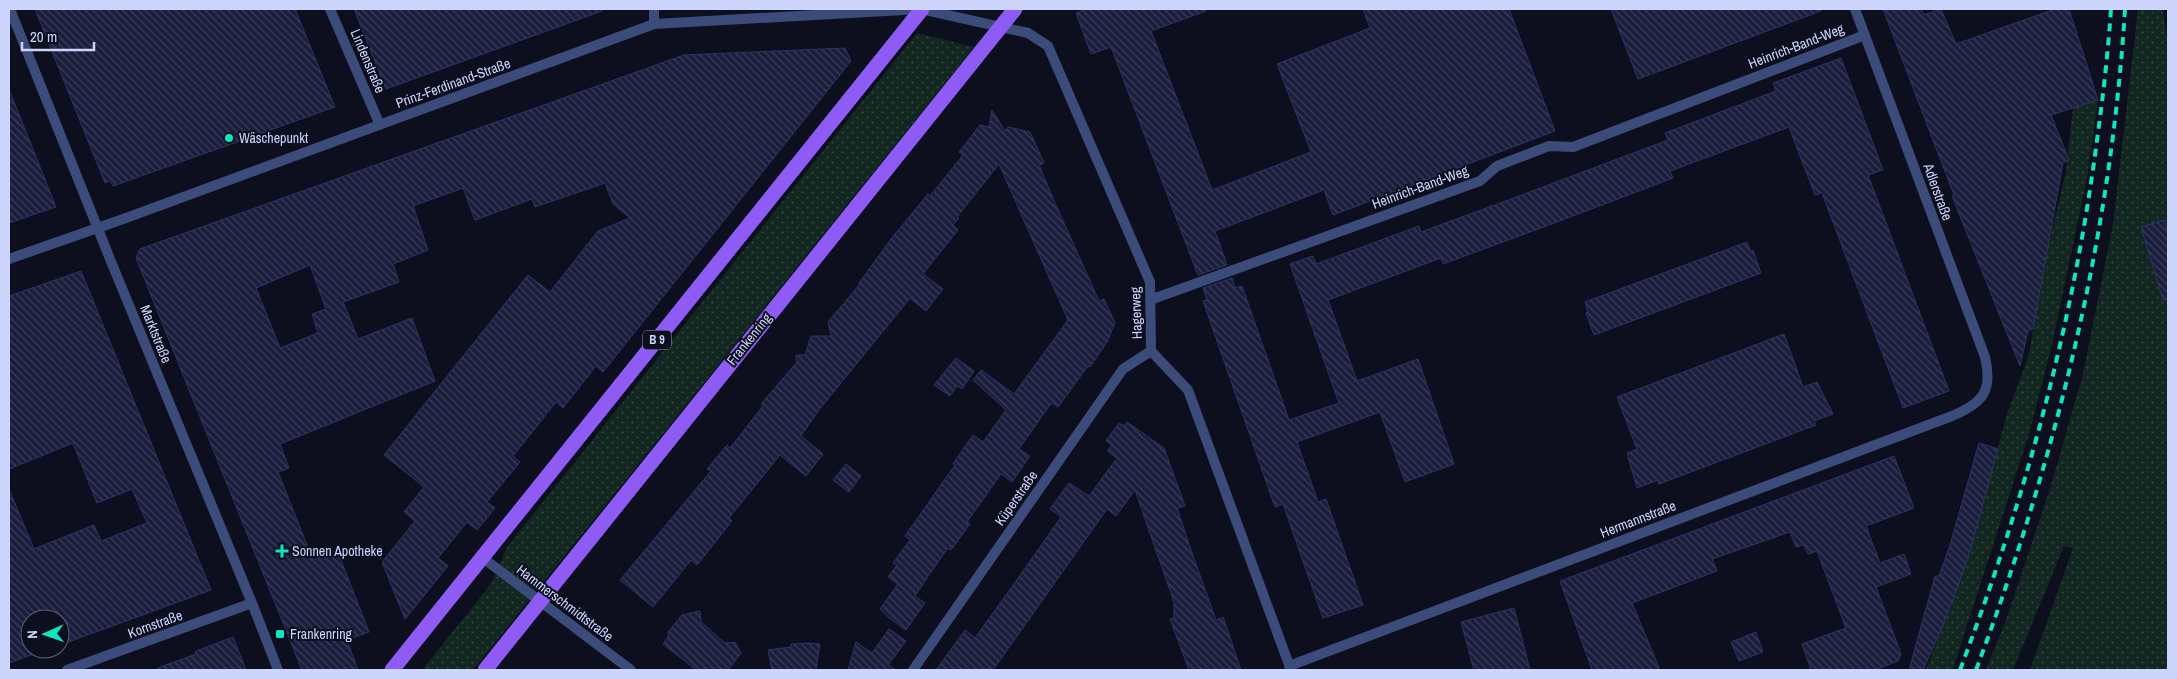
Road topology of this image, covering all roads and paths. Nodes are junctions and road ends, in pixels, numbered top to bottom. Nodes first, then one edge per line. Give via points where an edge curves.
1 (10, 9) edge
2 (330, 9) edge
3 (654, 9) edge
4 (922, 9) edge
5 (1014, 9) edge
6 (1855, 9) edge
7 (654, 24) junction
8 (999, 27) junction
9 (1865, 35) junction
10 (380, 125) junction
11 (98, 228) junction
12 (9, 259) edge
13 (1150, 300) junction
14 (1151, 351) junction
15 (1988, 386) joint
16 (483, 558) junction
17 (539, 600) junction
18 (252, 604) junction
19 (1290, 668) edge
20 (67, 670) edge
21 (278, 670) edge
22 (392, 670) edge
23 (484, 670) edge
24 (631, 670) edge
25 (913, 670) edge

1 - 11 street, Marktstraße
2 - 10 street, Lindenstraße
3 - 7 street
4 - 7 street, Prinz-Ferdinand-Straße
4 - 8 street, Hagerweg
4 - 16 main road, B 9
5 - 8 main road, Frankenring
6 - 9 street, Adlerstraße
7 - 10 street, Prinz-Ferdinand-Straße
8 - 13 street, Hagerweg via 1028,33 1048,46 1150,282
8 - 17 main road, Frankenring
9 - 13 street, Heinrich-Band-Weg via 1573,147 1550,146 1496,166 1480,180
9 - 15 street, Adlerstraße via 1985,357
10 - 11 street, Prinz-Ferdinand-Straße
11 - 12 street, Prinz-Ferdinand-Straße
11 - 18 street, Marktstraße
13 - 14 street, Hagerweg
14 - 19 street, Hagerweg via 1188,390
14 - 25 street, Küperstraße via 1123,369
15 - 19 street, Hermannstraße via 1981,400 1952,416
16 - 17 street, Hammerschmidtstraße
16 - 22 main road, B 9
17 - 23 main road, Frankenring
17 - 24 street, Hammerschmidtstraße
18 - 20 street, Kornstraße
18 - 21 street, Marktstraße

